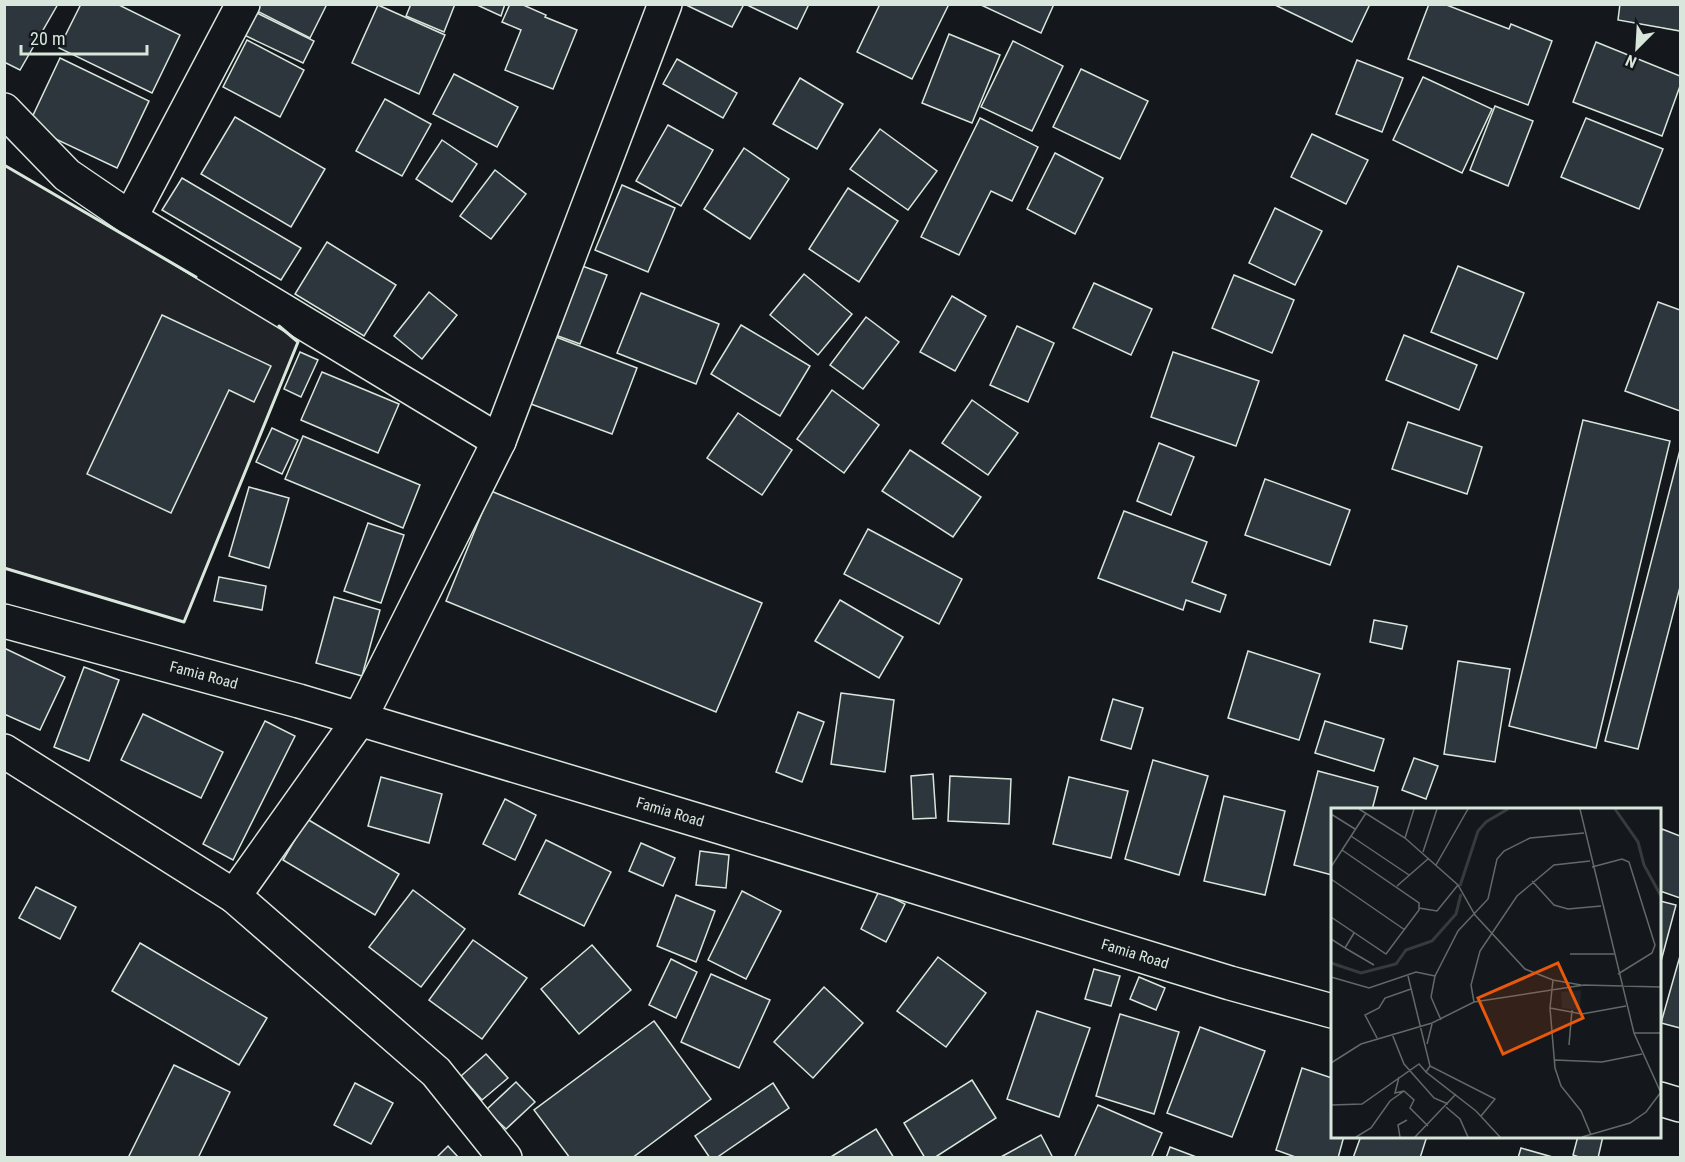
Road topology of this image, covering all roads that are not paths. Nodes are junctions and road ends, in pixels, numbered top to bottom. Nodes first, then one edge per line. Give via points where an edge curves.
1 (243, 4) edge
2 (664, 4) edge
3 (4, 110) edge
4 (130, 218) junction
5 (499, 441) junction
6 (4, 621) edge
7 (358, 720) junction
8 (4, 751) edge
9 (234, 896) junction
10 (1331, 1011) edge
11 (1661, 1100) edge
12 (1680, 1105) edge
13 (505, 1158) edge

1 - 4 street
2 - 5 street
3 - 4 street via 67,175
4 - 5 street
5 - 7 street
6 - 7 street, Famia Road
7 - 9 street
7 - 10 street, Famia Road
8 - 9 street
9 - 13 street via 436,1072
11 - 12 street

